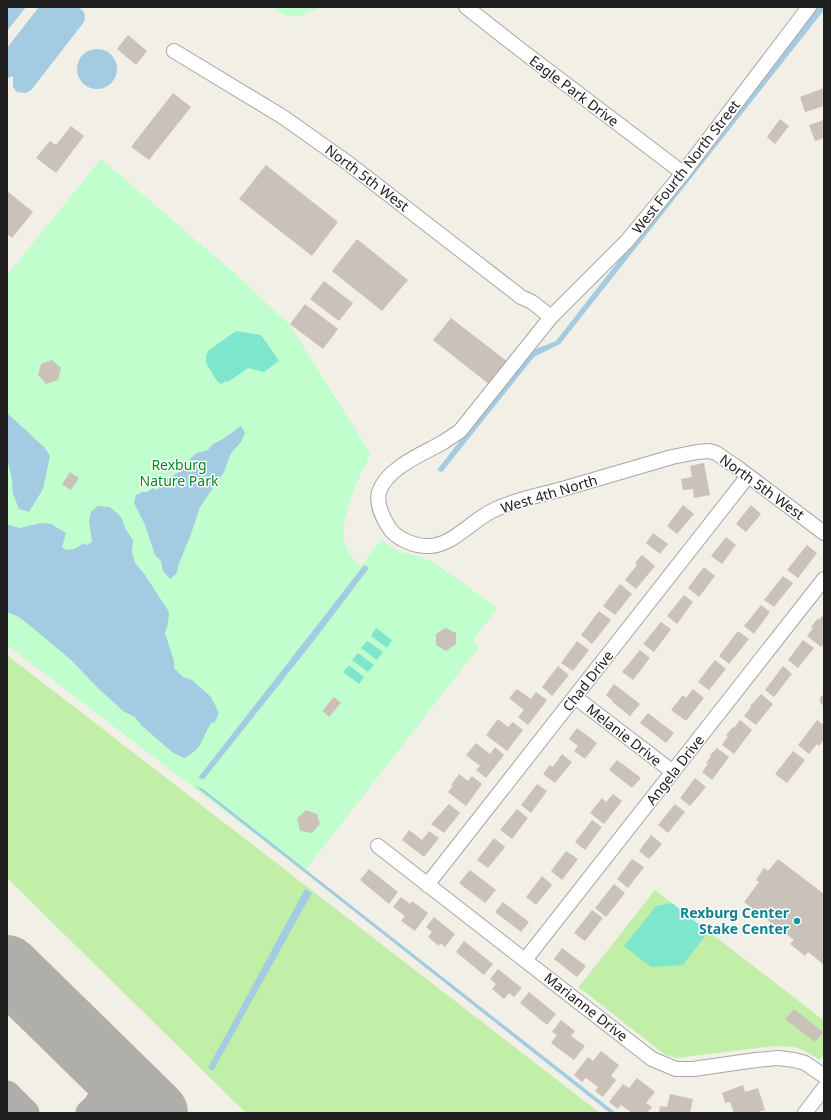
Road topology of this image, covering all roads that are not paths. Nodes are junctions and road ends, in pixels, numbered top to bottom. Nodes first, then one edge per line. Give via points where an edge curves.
1 (466, 7) edge
2 (809, 7) edge
3 (174, 51) dead end
4 (683, 173) junction
5 (551, 316) junction
6 (697, 452) joint
7 (748, 476) junction
8 (824, 533) edge
9 (824, 579) edge
10 (576, 697) junction
11 (673, 772) junction
12 (378, 846) dead end
13 (428, 885) junction
14 (525, 960) junction
15 (824, 1076) edge
16 (824, 1088) edge
17 (805, 1113) edge

1 - 4 street, Eagle Park Drive
2 - 4 street, West Fourth North Street
3 - 5 street, North 5th West via 289,121 348,163 522,297
4 - 5 street, West Fourth North Street via 628,241
5 - 6 street, West 4th North via 460,431 401,466 389,477 379,492 379,509 390,530 407,541 430,546 454,537 488,513 511,504
6 - 7 street, North 5th West via 716,453
7 - 8 street, North 5th West
7 - 10 street, Chad Drive
9 - 11 street, Angela Drive
10 - 11 street, Melanie Drive
10 - 13 street, Chad Drive
11 - 14 street, Angela Drive
12 - 13 street, Marianne Drive
13 - 14 street, Marianne Drive
14 - 15 street, Marianne Drive via 652,1059 664,1065 676,1069 693,1069 778,1058 805,1063
16 - 17 street

